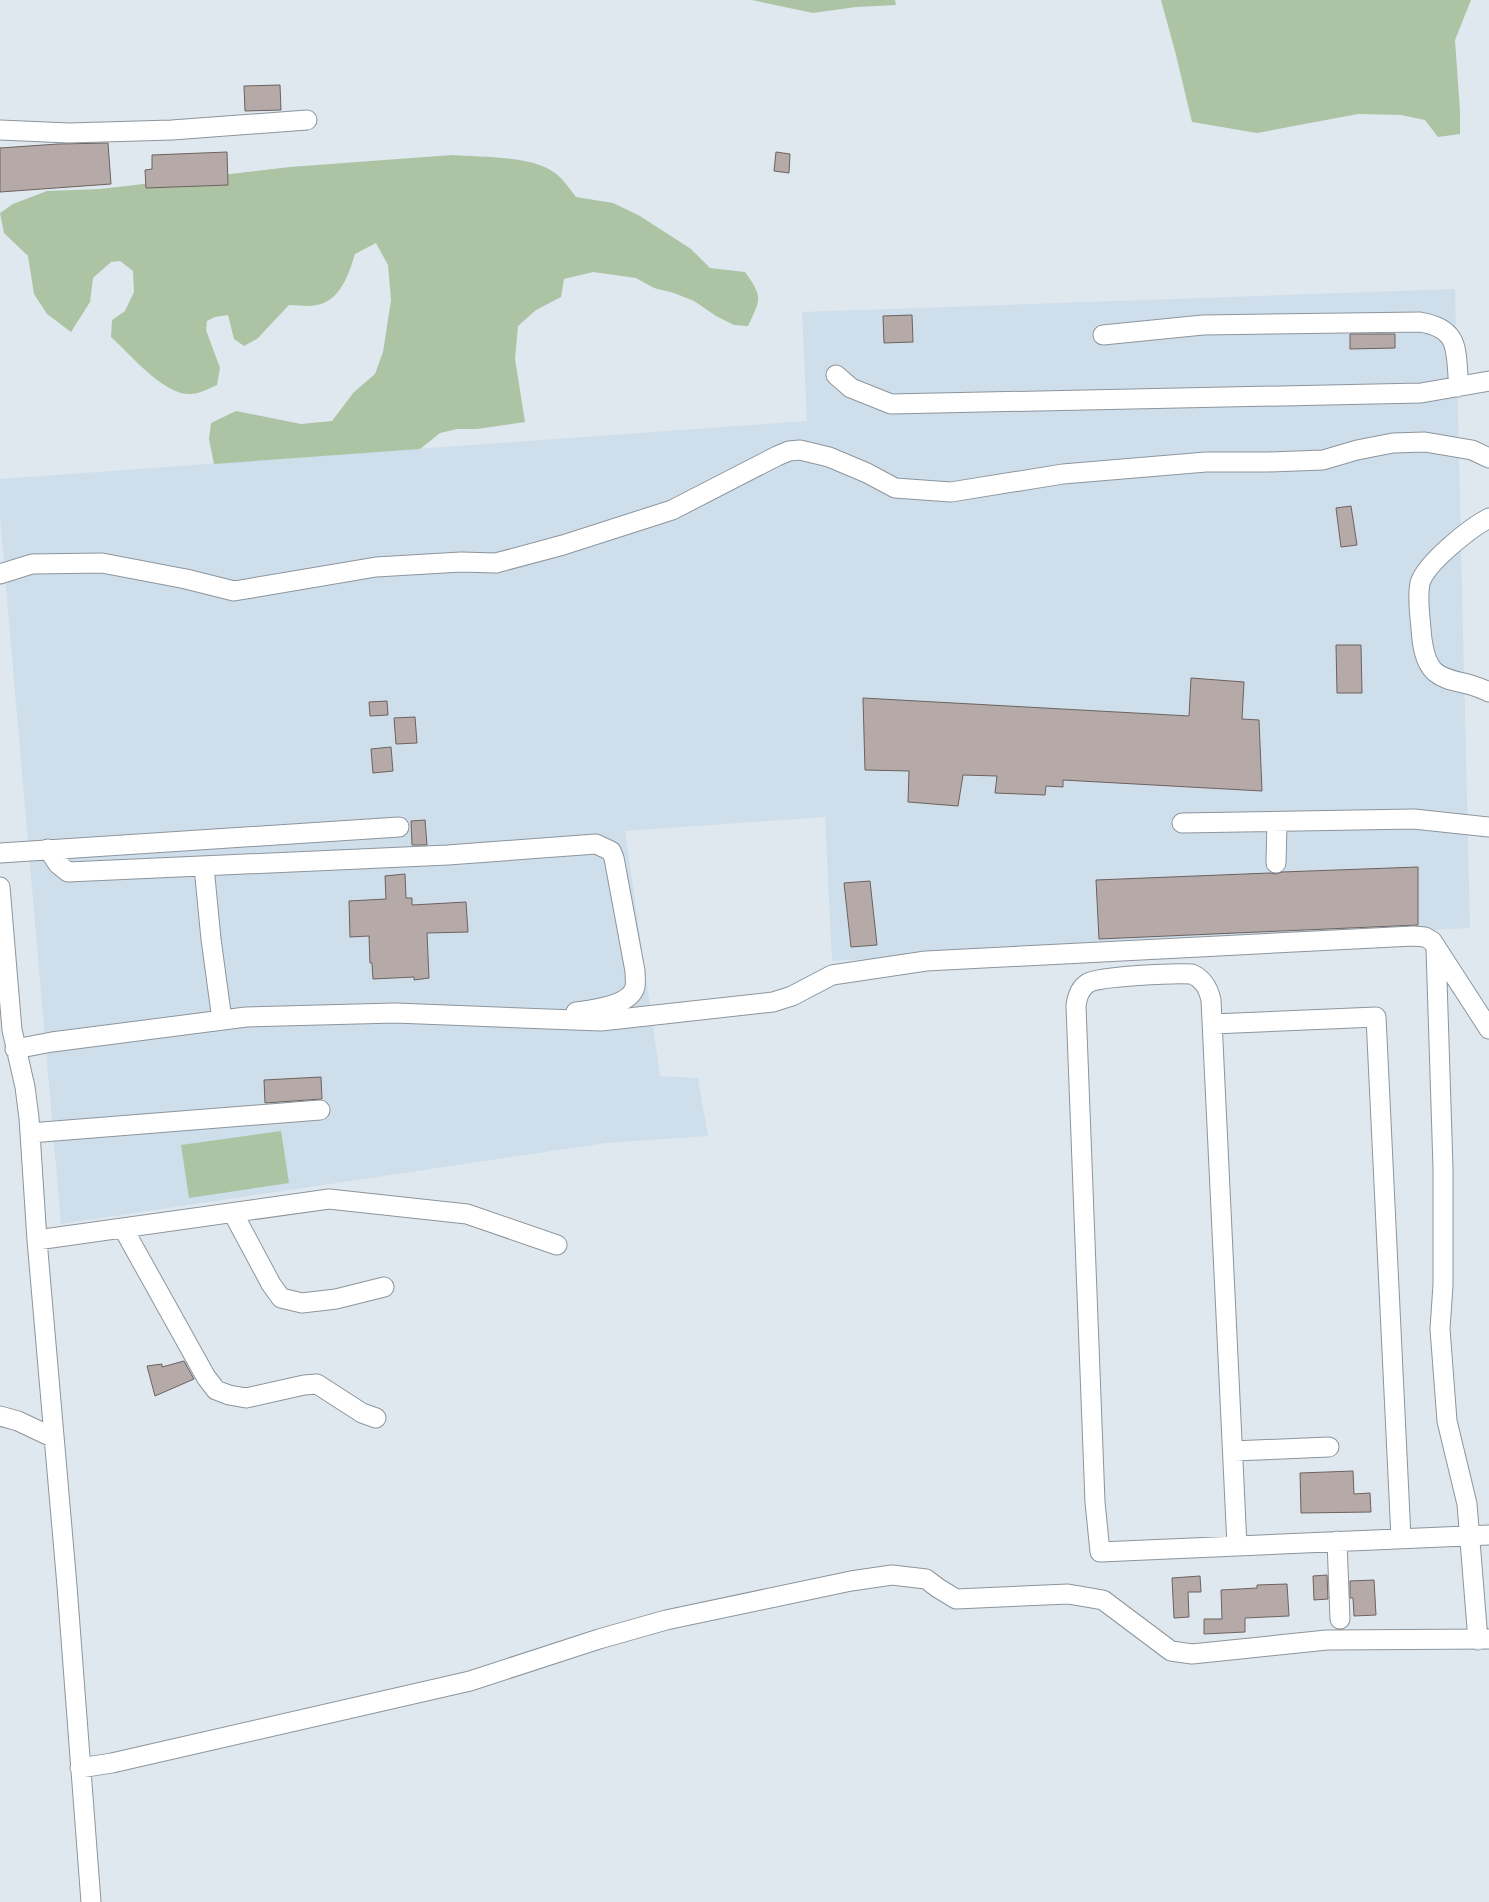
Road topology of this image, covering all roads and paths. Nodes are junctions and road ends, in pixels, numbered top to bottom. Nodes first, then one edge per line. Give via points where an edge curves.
1 (307, 120) dead end
2 (0, 130) edge
3 (1104, 335) dead end
4 (836, 375) dead end
5 (1489, 381) edge
6 (1459, 387) junction
7 (1489, 458) edge
8 (1489, 518) edge
9 (0, 574) edge
10 (1489, 692) edge
11 (1277, 822) junction
12 (1182, 824) dead end
13 (1489, 826) edge
14 (399, 827) dead end
15 (48, 850) junction
16 (0, 853) edge
17 (1276, 863) dead end
18 (204, 867) junction
19 (0, 887) edge
20 (1436, 947) junction
21 (522, 1018) junction
22 (222, 1020) junction
23 (1213, 1024) junction
24 (1489, 1029) edge
25 (6, 1030) edge
26 (16, 1049) junction
27 (320, 1110) dead end
28 (30, 1133) junction
29 (233, 1212) junction
30 (123, 1228) junction
31 (37, 1240) junction
32 (557, 1245) dead end
33 (384, 1287) dead end
34 (0, 1416) edge
35 (376, 1418) dead end
36 (54, 1438) junction
37 (1329, 1447) dead end
38 (1233, 1451) junction
39 (1480, 1535) edge
40 (1402, 1538) junction
41 (1337, 1541) junction
42 (1237, 1546) junction
43 (1340, 1618) dead end
44 (1483, 1640) edge
45 (80, 1768) junction
46 (90, 1902) edge

1 - 2 street via 172,130 69,133
3 - 6 street via 1203,325 1420,322 1439,326 1450,334 1454,342
4 - 6 street via 851,388 891,404 1421,393
5 - 6 street
7 - 9 street via 1472,450 1425,442 1393,443 1323,460 1206,462 1063,474 951,492 894,488 829,457 800,450 777,456 672,510 496,563 376,567 234,591 102,563 32,564
8 - 10 street via 1456,541 1435,562 1424,574 1419,592 1421,638 1427,660 1435,672 1448,680 1471,684
11 - 12 street
11 - 13 street via 1414,819
11 - 17 street
14 - 15 street
15 - 16 street
15 - 18 street via 68,872
18 - 21 street via 448,856 596,844 604,847 614,858 635,988 628,997 599,1009
18 - 22 street
19 - 25 street
20 - 21 street via 1426,937 1413,936 926,961 832,975 792,996 772,1002 601,1022
20 - 24 street
20 - 39 street via 1444,1168 1440,1329 1448,1421 1467,1504
21 - 22 street via 395,1013
22 - 26 street
23 - 38 street
23 - 40 street via 1376,1017
23 - 42 street via 1209,991 1192,974 1099,979 1084,985 1077,997 1095,1502 1100,1552
25 - 26 street
26 - 28 street via 25,1087
27 - 28 street
28 - 31 street
29 - 30 street
29 - 32 street via 329,1199 467,1214
29 - 33 street via 281,1298 302,1303 336,1299
30 - 31 street
30 - 35 street via 216,1390 246,1398 317,1384 362,1413
31 - 36 street
34 - 36 street via 34,1427
36 - 45 street
37 - 38 street
38 - 42 street
39 - 40 street
39 - 44 street
40 - 41 street
41 - 42 street
41 - 43 street
44 - 45 street via 1327,1640 1192,1654 1171,1651 1103,1600 1068,1594 956,1599 926,1579 892,1575 666,1620 470,1682
45 - 46 street

